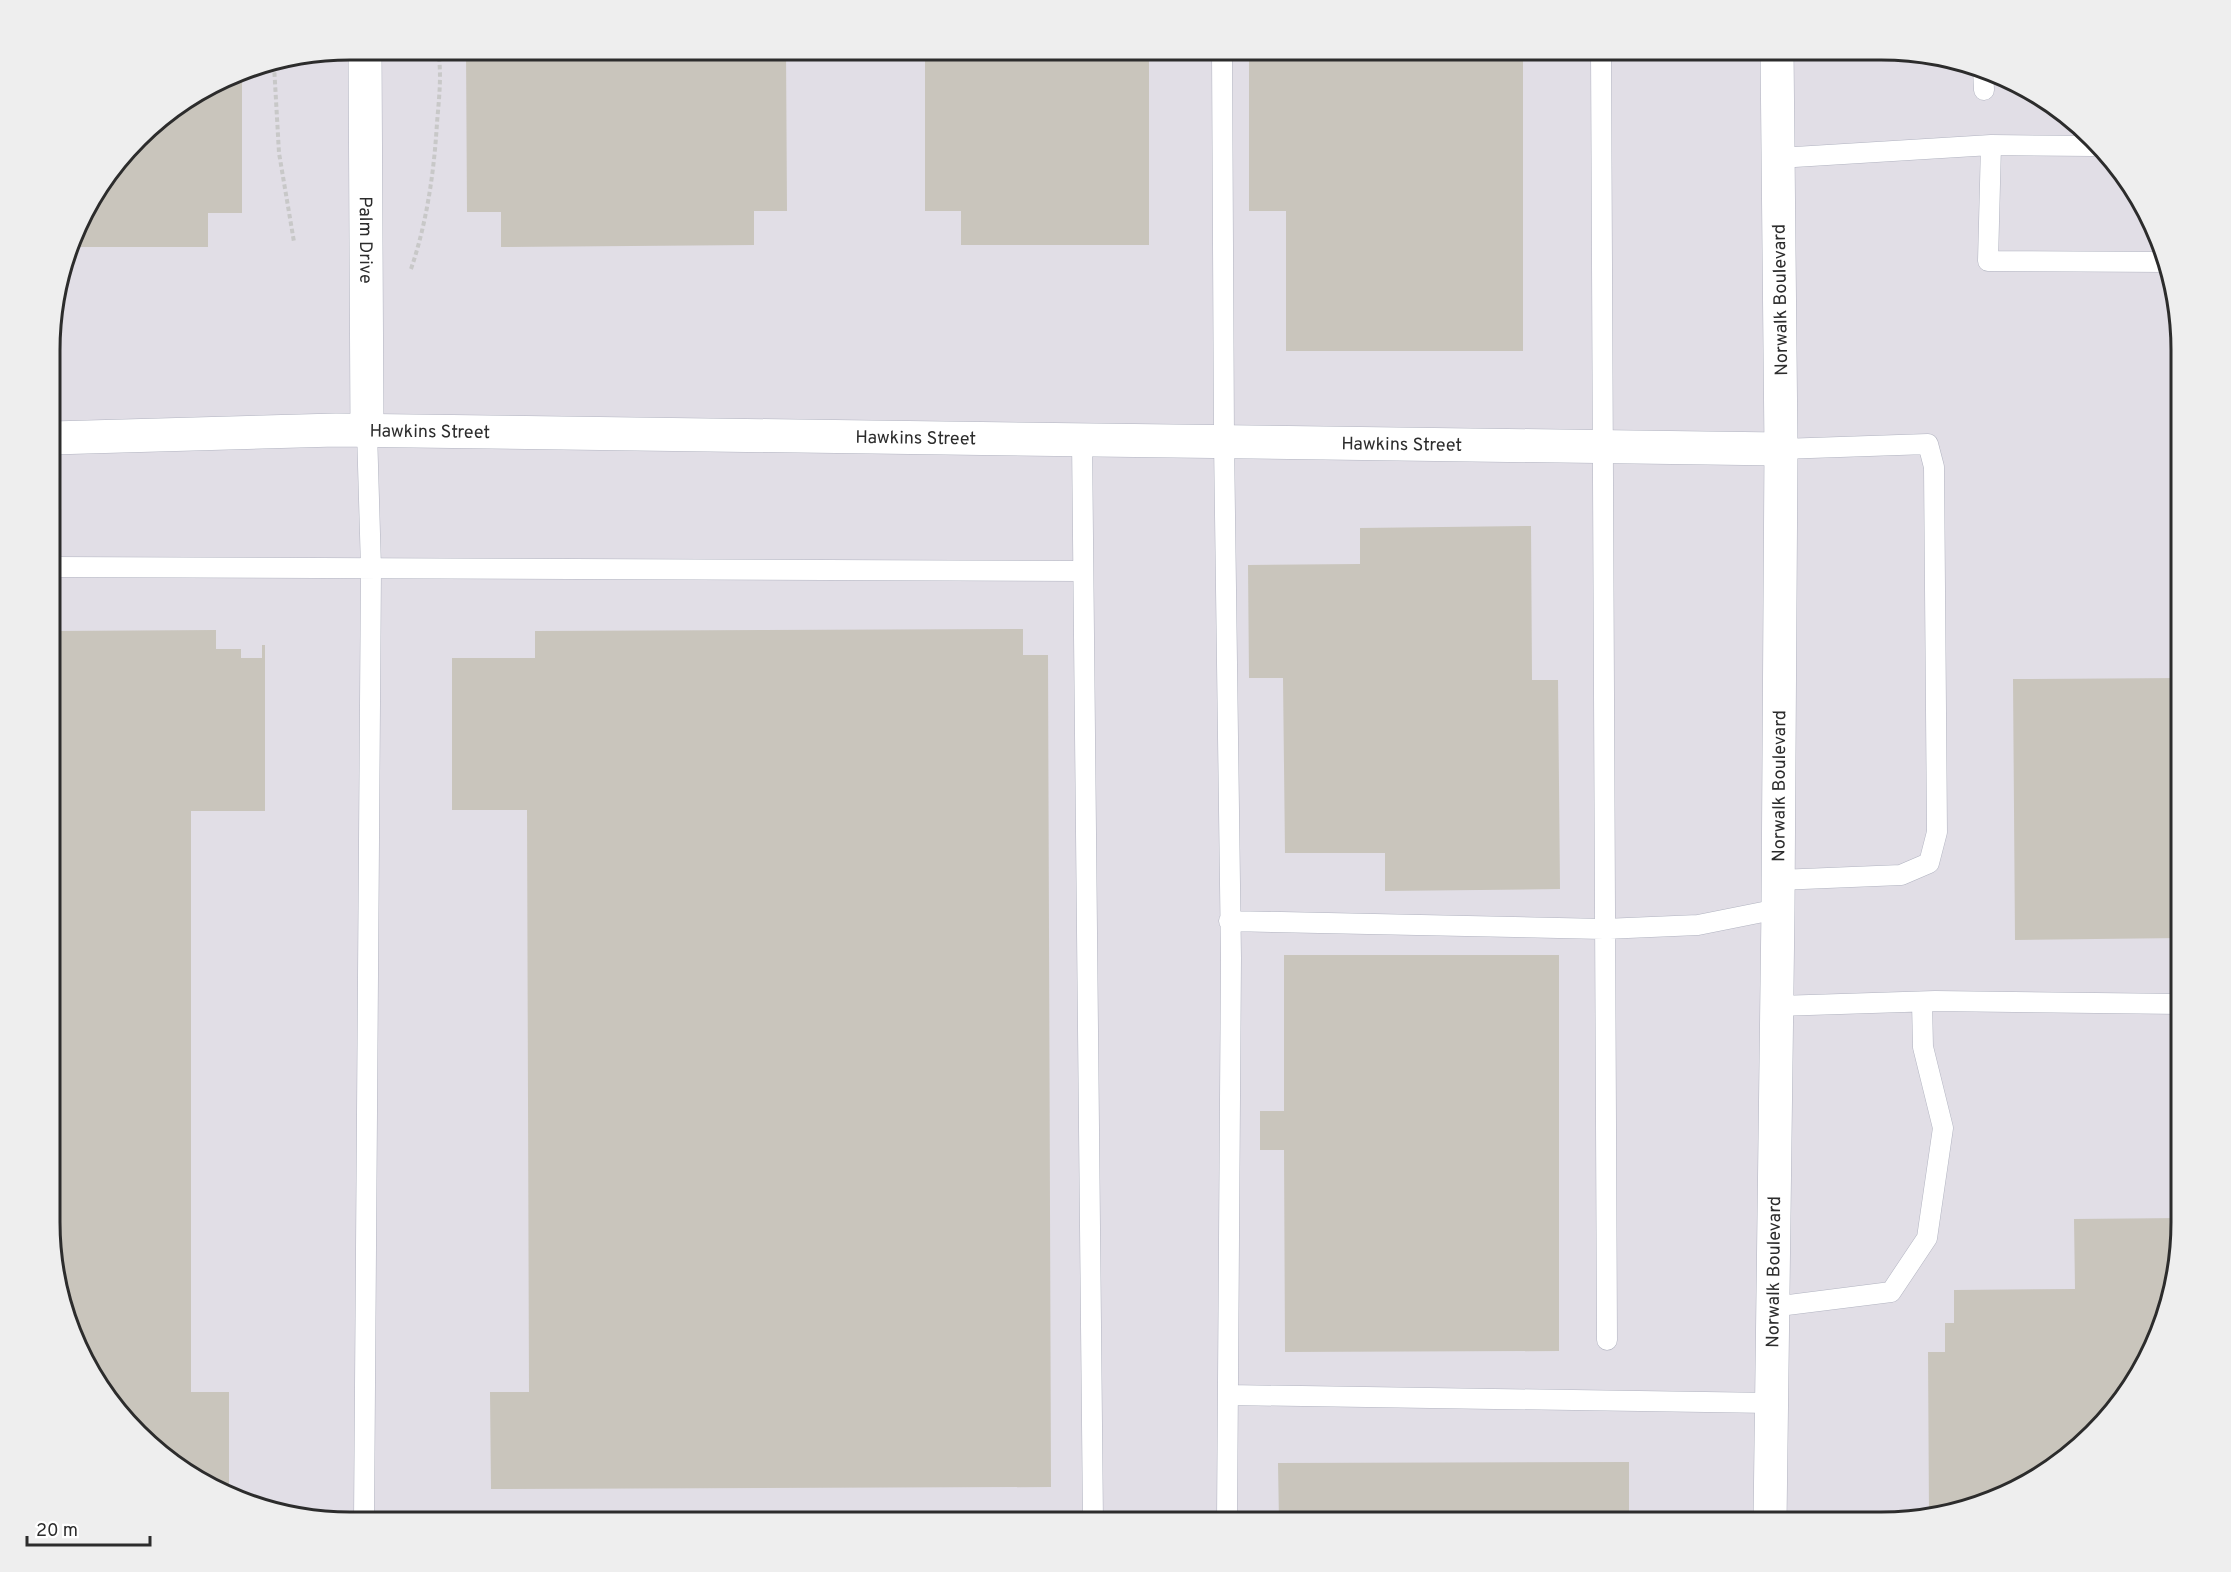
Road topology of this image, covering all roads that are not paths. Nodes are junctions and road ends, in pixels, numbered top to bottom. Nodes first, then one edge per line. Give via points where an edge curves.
1 (365, 60) edge
2 (1222, 60) edge
3 (1601, 60) edge
4 (1777, 60) edge
5 (1983, 79) edge
6 (1984, 90) dead end
7 (1991, 145) junction
8 (2087, 146) edge
9 (1778, 158) junction
10 (2157, 262) edge
11 (367, 431) junction
12 (60, 438) edge
13 (1082, 440) junction
14 (1224, 441) junction
15 (1603, 446) junction
16 (1781, 449) junction
17 (60, 567) edge
18 (370, 568) junction
19 (1083, 571) junction
20 (1778, 894) junction
21 (1230, 921) junction
22 (1604, 929) junction
23 (1922, 1002) junction
24 (2171, 1004) edge
25 (1777, 1006) junction
26 (1772, 1307) junction
27 (1606, 1340) dead end
28 (1228, 1395) junction
29 (1771, 1403) junction
30 (364, 1512) edge
31 (1094, 1512) edge
32 (1227, 1512) edge
33 (1770, 1512) edge

1 - 11 street, Palm Drive
2 - 14 lane
3 - 15 lane
4 - 9 street, Norwalk Boulevard
5 - 6 lane
7 - 8 lane
7 - 9 lane
7 - 10 lane via 1988,261
9 - 16 street, Norwalk Boulevard
11 - 12 street, Hawkins Street
11 - 13 street, Hawkins Street
11 - 18 lane
13 - 14 street, Hawkins Street
13 - 19 lane
14 - 15 street, Hawkins Street
14 - 21 lane
15 - 16 street, Hawkins Street
15 - 22 lane
16 - 20 street, Norwalk Boulevard
16 - 20 lane via 1928,444 1934,467 1937,832 1929,863 1901,875
17 - 18 lane
18 - 19 lane
18 - 30 lane
19 - 31 lane
20 - 22 lane via 1698,924
20 - 25 street, Norwalk Boulevard
21 - 22 lane
21 - 28 lane
22 - 27 lane
23 - 24 lane
23 - 25 lane
23 - 26 lane via 1923,1047 1943,1128 1927,1238 1891,1292
25 - 26 street, Norwalk Boulevard
26 - 29 street, Norwalk Boulevard
28 - 29 lane
28 - 32 lane
29 - 33 street, Norwalk Boulevard

